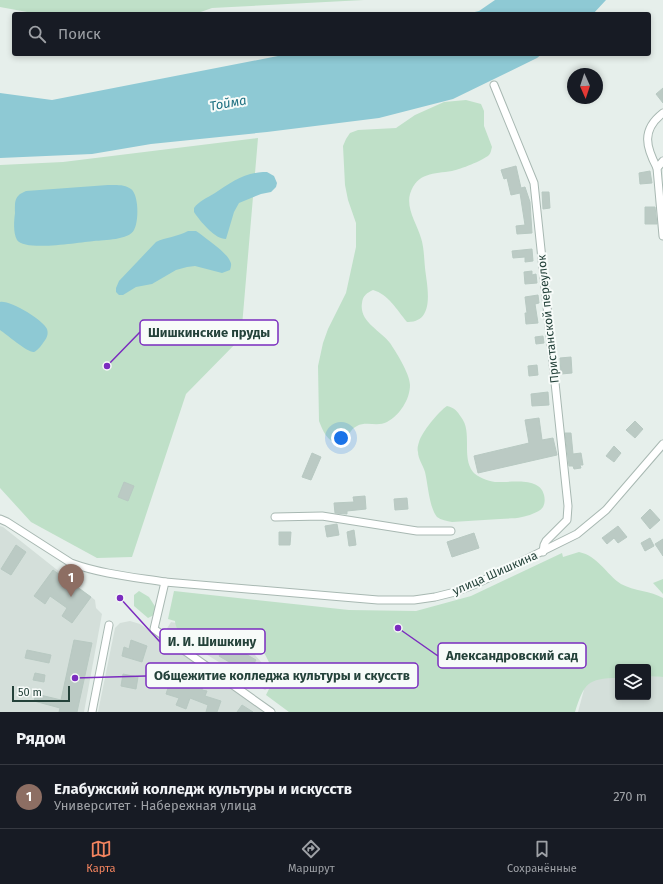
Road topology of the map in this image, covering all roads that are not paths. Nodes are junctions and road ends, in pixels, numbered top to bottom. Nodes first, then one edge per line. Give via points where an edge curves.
1 (494, 85) dead end
2 (663, 113) edge
3 (663, 161) edge
4 (657, 168) junction
5 (663, 236) edge
6 (663, 444) edge
7 (274, 517) dead end
8 (0, 519) edge
9 (451, 531) dead end
10 (543, 552) junction
11 (165, 582) junction
12 (109, 625) dead end
13 (92, 712) edge
14 (271, 712) edge

1 - 10 street, Пристанской переулок via 534,183 568,506 567,520 546,541
2 - 4 street via 650,127 647,140 649,153
3 - 4 street
4 - 5 street
6 - 10 street, улица Шишкина via 606,510 577,534
7 - 9 street via 322,516 417,531
8 - 11 street, улица Шишкина via 71,563 106,573
10 - 11 street, улица Шишкина via 456,592 414,600 378,600
11 - 14 street via 154,629
12 - 13 street

